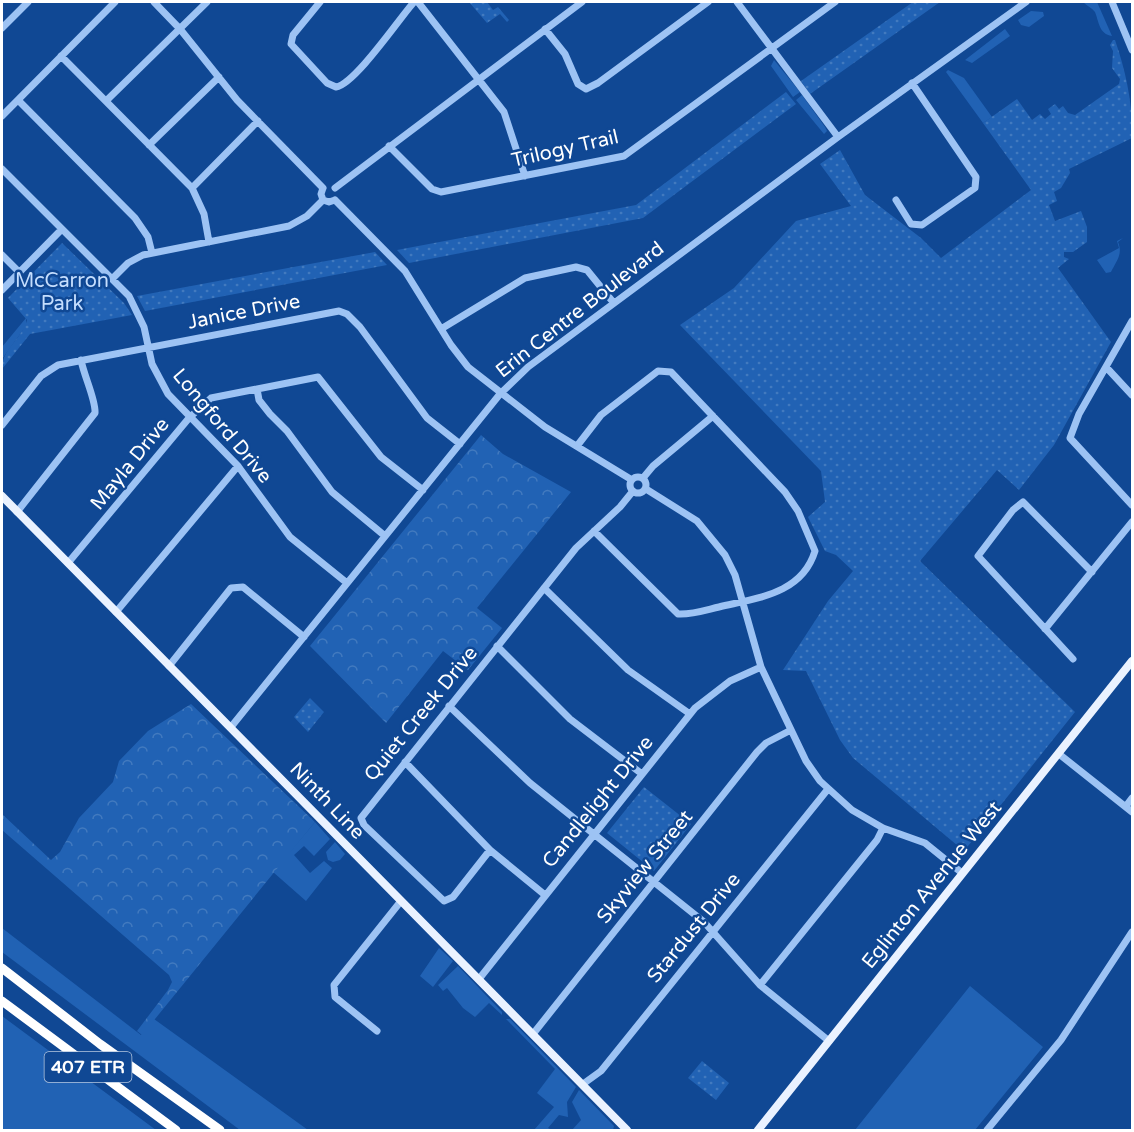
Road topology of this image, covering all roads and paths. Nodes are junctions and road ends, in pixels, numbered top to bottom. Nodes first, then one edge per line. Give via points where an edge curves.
1 (28, 2) edge
2 (115, 2) edge
3 (154, 2) edge
4 (207, 2) edge
5 (320, 2) edge
6 (414, 2) edge
7 (418, 2) edge
8 (582, 2) edge
9 (708, 2) edge
10 (737, 2) edge
11 (835, 2) edge
12 (1026, 2) edge
13 (1112, 2) edge
14 (2, 28) edge
15 (180, 29) junction
16 (545, 29) junction
17 (770, 47) junction
18 (1132, 50) edge
19 (61, 56) junction
20 (219, 77) junction
21 (480, 78) junction
22 (912, 83) junction
23 (18, 100) junction
24 (106, 101) junction
25 (2, 116) edge
26 (258, 121) junction
27 (838, 136) junction
28 (149, 145) junction
29 (389, 146) junction
30 (2, 169) edge
31 (525, 176) junction
32 (192, 188) junction
33 (323, 188) junction
34 (335, 188) junction
35 (323, 200) junction
36 (335, 200) junction
37 (896, 200) dead end
38 (62, 229) junction
39 (209, 242) junction
40 (152, 253) junction
41 (2, 255) edge
42 (19, 272) junction
43 (112, 279) junction
44 (2, 290) edge
45 (613, 302) junction
46 (1132, 321) edge
47 (441, 329) junction
48 (148, 347) junction
49 (81, 360) junction
50 (1106, 367) junction
51 (257, 389) junction
52 (500, 394) junction
53 (1132, 395) edge
54 (713, 416) junction
55 (189, 418) junction
56 (2, 425) edge
57 (460, 444) junction
58 (577, 446) junction
59 (238, 466) junction
60 (644, 477) junction
61 (632, 480) junction
62 (646, 489) junction
63 (423, 490) junction
64 (633, 491) junction
65 (2, 496) edge
66 (1132, 505) edge
67 (17, 512) junction
68 (1132, 522) edge
69 (594, 531) junction
70 (386, 536) junction
71 (68, 563) junction
72 (1092, 572) junction
73 (347, 583) junction
74 (544, 588) junction
75 (742, 602) junction
76 (116, 612) junction
77 (1045, 629) junction
78 (304, 637) junction
79 (497, 646) junction
80 (1073, 659) dead end
81 (1132, 661) edge
82 (169, 666) junction
83 (761, 667) junction
84 (449, 706) junction
85 (690, 714) junction
86 (231, 727) junction
87 (790, 730) junction
88 (1059, 754) junction
89 (405, 762) junction
90 (642, 774) junction
91 (828, 789) junction
92 (1132, 798) edge
93 (1126, 806) junction
94 (1132, 812) edge
95 (883, 828) junction
96 (594, 834) junction
97 (490, 850) junction
98 (962, 873) junction
99 (654, 882) junction
100 (546, 895) junction
101 (401, 901) junction
102 (713, 931) junction
103 (1132, 933) edge
104 (2, 968) edge
105 (479, 979) junction
106 (760, 985) junction
107 (2, 1001) edge
108 (377, 1030) dead end
109 (532, 1034) junction
110 (829, 1041) junction
111 (583, 1084) junction
112 (176, 1131) edge
113 (220, 1131) edge
114 (627, 1131) edge
115 (758, 1131) edge
116 (987, 1131) edge

1 - 14 street
2 - 19 street
3 - 15 street
4 - 15 street
5 - 6 street via 293,35 291,44 327,83 336,87 356,74
7 - 21 street
8 - 16 street
9 - 16 street via 586,89 578,84 565,54
10 - 17 street
11 - 17 street, Trilogy Trail
12 - 22 street, Erin Centre Boulevard
13 - 18 street
15 - 20 street
15 - 24 street
16 - 21 street
17 - 27 street
17 - 31 street, Trilogy Trail via 624,156
19 - 23 street
19 - 24 street
20 - 26 street
20 - 28 street
21 - 29 street
21 - 31 street via 504,112
22 - 27 street, Erin Centre Boulevard
22 - 37 street via 977,183 975,189 922,225 911,224
23 - 25 street
23 - 40 street via 135,218 148,237
24 - 28 street
26 - 32 street
26 - 33 street
27 - 45 street, Erin Centre Boulevard
28 - 32 street
29 - 31 street, Trilogy Trail via 439,192
29 - 34 street
30 - 38 street, Longford Drive
32 - 39 street via 204,214
33 - 34 street
33 - 35 street
34 - 36 street
35 - 36 street
35 - 39 street via 290,226
36 - 47 street via 405,271
38 - 42 street
38 - 43 street, Longford Drive
39 - 40 street
40 - 43 street via 132,260
41 - 42 street
42 - 44 street
43 - 48 street, Longford Drive via 135,306
45 - 47 street via 587,270 576,267 525,278
45 - 52 street, Erin Centre Boulevard via 528,367
46 - 50 street
47 - 52 street via 468,367
48 - 49 street, Janice Drive
48 - 55 street, Longford Drive via 160,382
48 - 57 street, Janice Drive via 339,311 360,327 427,418
49 - 56 street, Janice Drive via 58,364 41,376
49 - 67 street via 95,414
50 - 53 street
50 - 66 street via 1070,438
51 - 55 street, Mayla Drive via 211,398
51 - 63 street, Mayla Drive via 318,377 381,457
51 - 70 street via 259,400 332,492
52 - 57 street, Erin Centre Boulevard
52 - 58 street
54 - 58 street via 671,372 658,371 601,415
54 - 60 street
54 - 75 street via 792,501 815,551 812,560 787,588
55 - 59 street, Longford Drive
55 - 71 street, Mayla Drive
57 - 63 street, Erin Centre Boulevard
58 - 61 street
59 - 73 street, Longford Drive via 290,537
59 - 76 street
60 - 61 street
60 - 62 street
61 - 64 street
62 - 64 street
62 - 75 street via 690,516 711,536 730,565
63 - 70 street, Erin Centre Boulevard
64 - 69 street, Quiet Creek Drive
65 - 67 main road, Ninth Line
67 - 71 main road, Ninth Line
68 - 72 street
69 - 74 street, Quiet Creek Drive
69 - 75 street via 678,614
70 - 73 street, Erin Centre Boulevard
71 - 76 main road, Ninth Line
72 - 77 street
72 - 77 street via 1027,504 1018,504 978,556
73 - 78 street, Erin Centre Boulevard
74 - 79 street, Quiet Creek Drive
74 - 85 street via 628,670
75 - 83 street
76 - 82 main road, Ninth Line
77 - 80 street
78 - 82 street via 237,586 231,588
78 - 86 street, Erin Centre Boulevard
79 - 84 street, Quiet Creek Drive
79 - 90 street via 570,719
81 - 88 main road, Eglinton Avenue West
82 - 86 main road, Ninth Line
83 - 85 street, Candlelight Drive via 720,687
83 - 87 street
84 - 89 street, Quiet Creek Drive
84 - 96 street via 530,783
85 - 90 street, Candlelight Drive
86 - 101 main road, Ninth Line
87 - 91 street via 806,761
87 - 99 street, Skyview Street via 758,752
88 - 93 street
88 - 98 main road, Eglinton Avenue West
89 - 97 street
89 - 97 street, Quiet Creek Drive via 363,812 364,825 444,901 453,897
90 - 96 street, Candlelight Drive
91 - 95 street via 852,810
91 - 102 street, Stardust Drive
92 - 93 street
93 - 94 street
95 - 98 street via 925,843
95 - 106 street
96 - 99 street
96 - 100 street, Candlelight Drive
97 - 100 street
98 - 110 main road, Eglinton Avenue West
99 - 102 street
99 - 109 street, Skyview Street
100 - 105 street, Candlelight Drive
101 - 105 main road, Ninth Line
101 - 108 street via 332,991
102 - 106 street
102 - 111 street, Stardust Drive via 601,1071
103 - 116 street via 1061,1040
104 - 113 highway, 407 ETR
105 - 109 main road, Ninth Line
106 - 110 street
107 - 112 highway, 407 ETR
109 - 111 main road, Ninth Line
110 - 115 main road, Eglinton Avenue West
111 - 114 main road, Ninth Line

